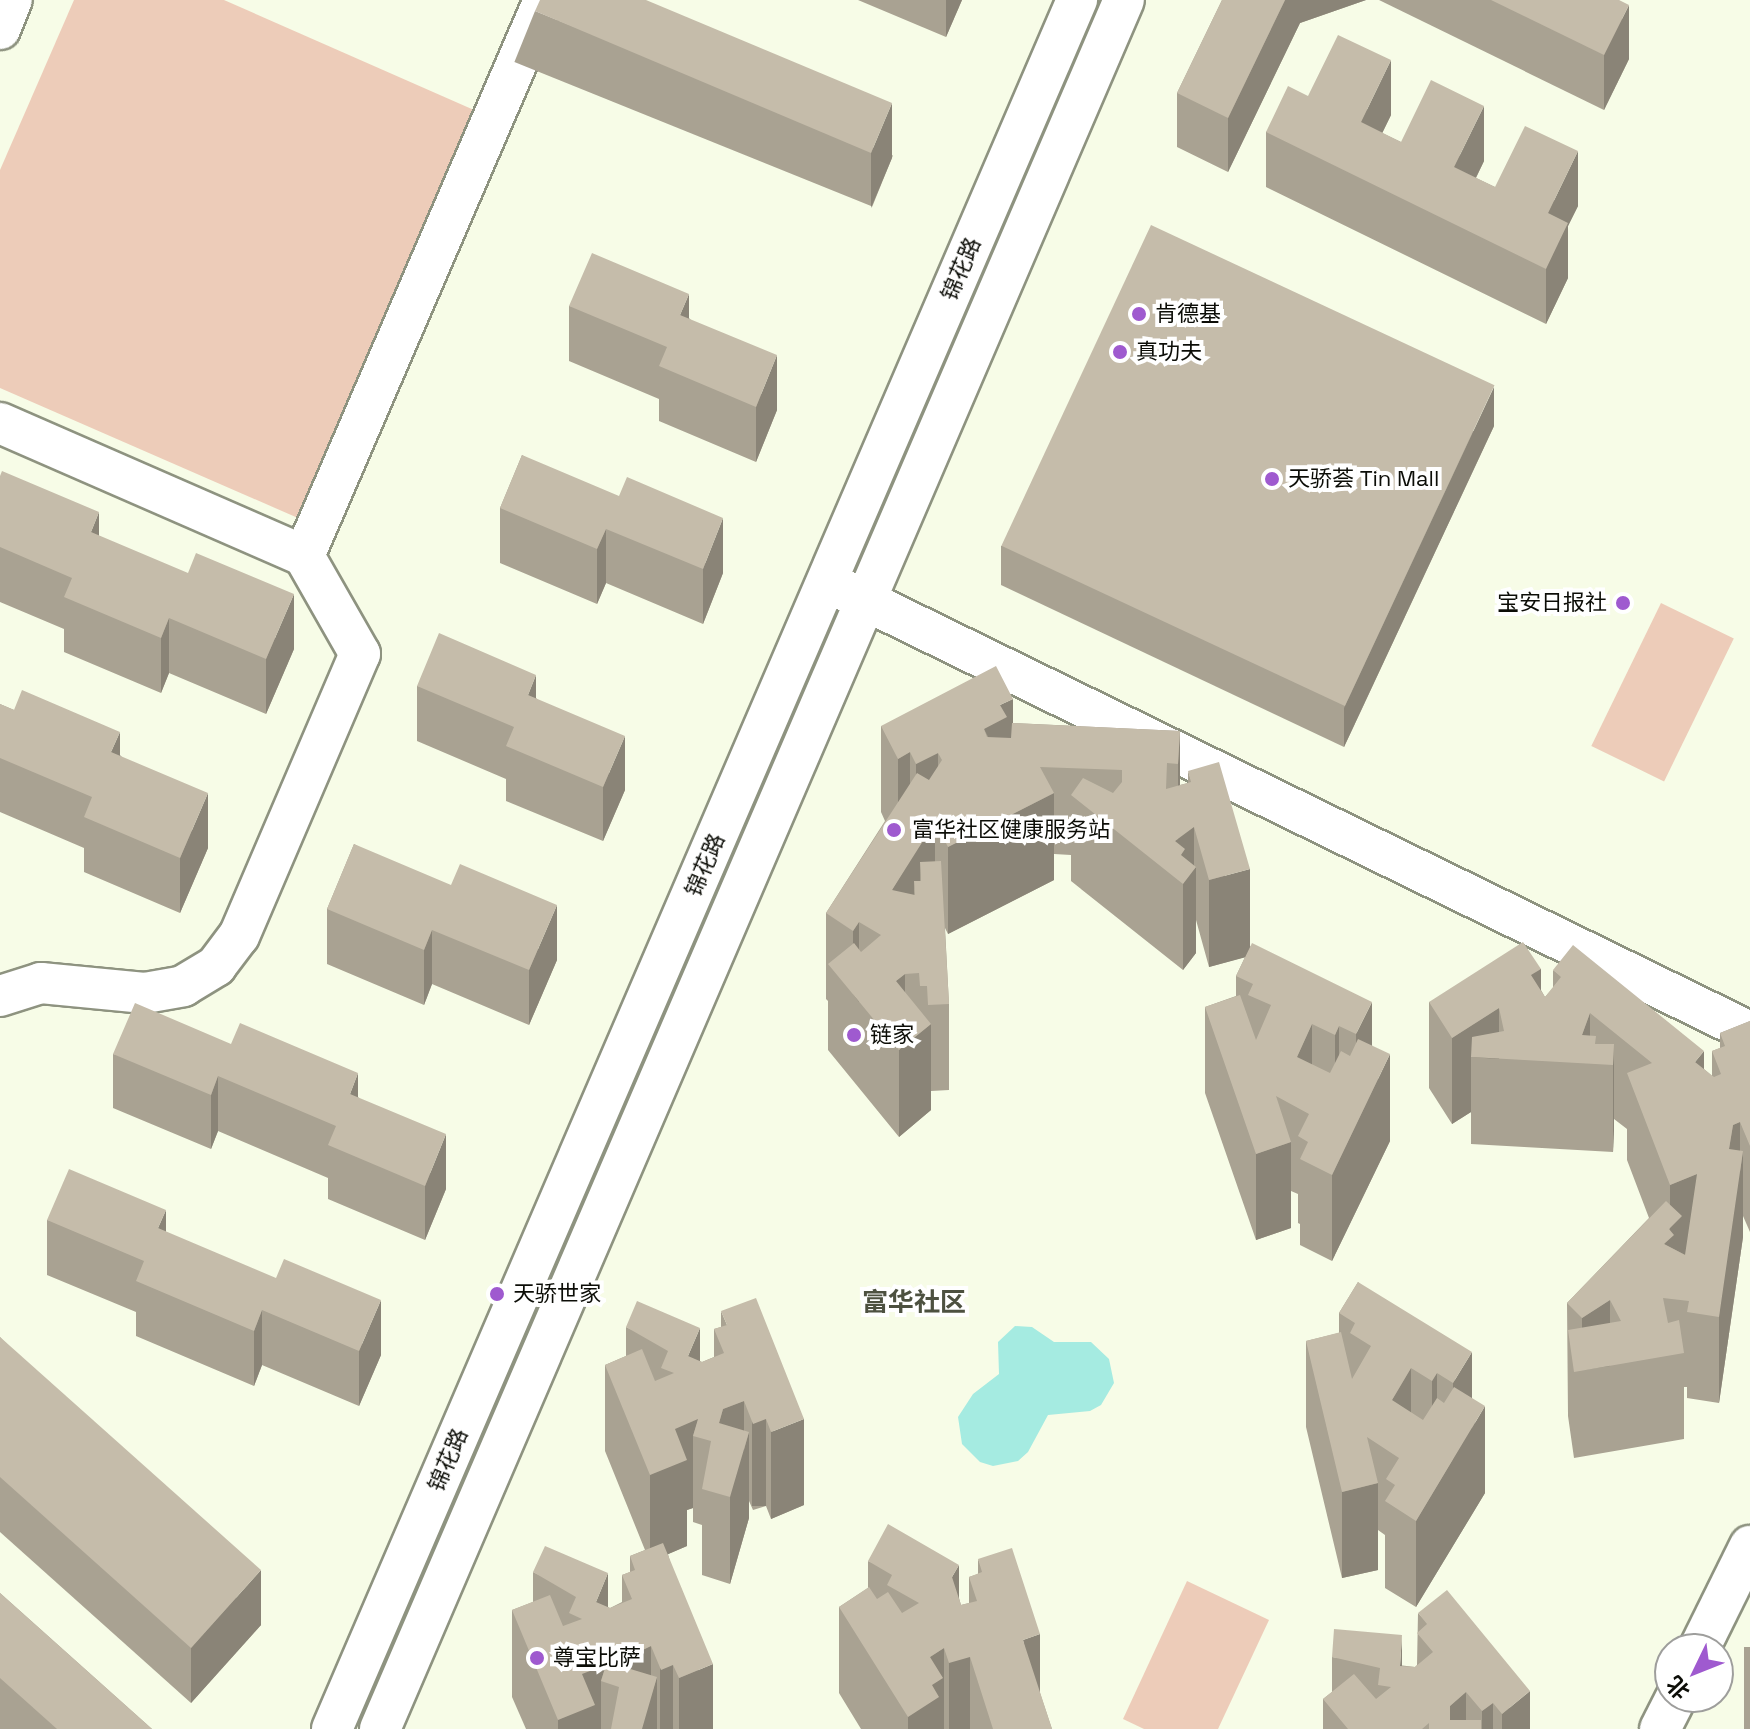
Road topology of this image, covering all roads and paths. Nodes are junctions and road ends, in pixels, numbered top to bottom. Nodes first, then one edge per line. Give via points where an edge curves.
1 (12, 0) edge
2 (544, 0) edge
3 (1077, 0) edge
4 (1124, 0) edge
5 (0, 29) edge
6 (0, 423) edge
7 (304, 556) junction
8 (826, 582) junction
9 (866, 601) junction
10 (0, 996) edge
11 (1750, 1032) edge
12 (1750, 1546) edge
13 (1707, 1633) edge
14 (332, 1729) edge
15 (380, 1729) edge

1 - 5 street
2 - 7 street
3 - 8 street, 锦花路
4 - 9 street, 锦花路
6 - 7 street
7 - 10 street via 360,654 239,936 216,966 183,986 145,993 41,983
8 - 9 street
8 - 14 street, 锦花路
9 - 11 street
9 - 15 street, 锦花路
12 - 13 street

